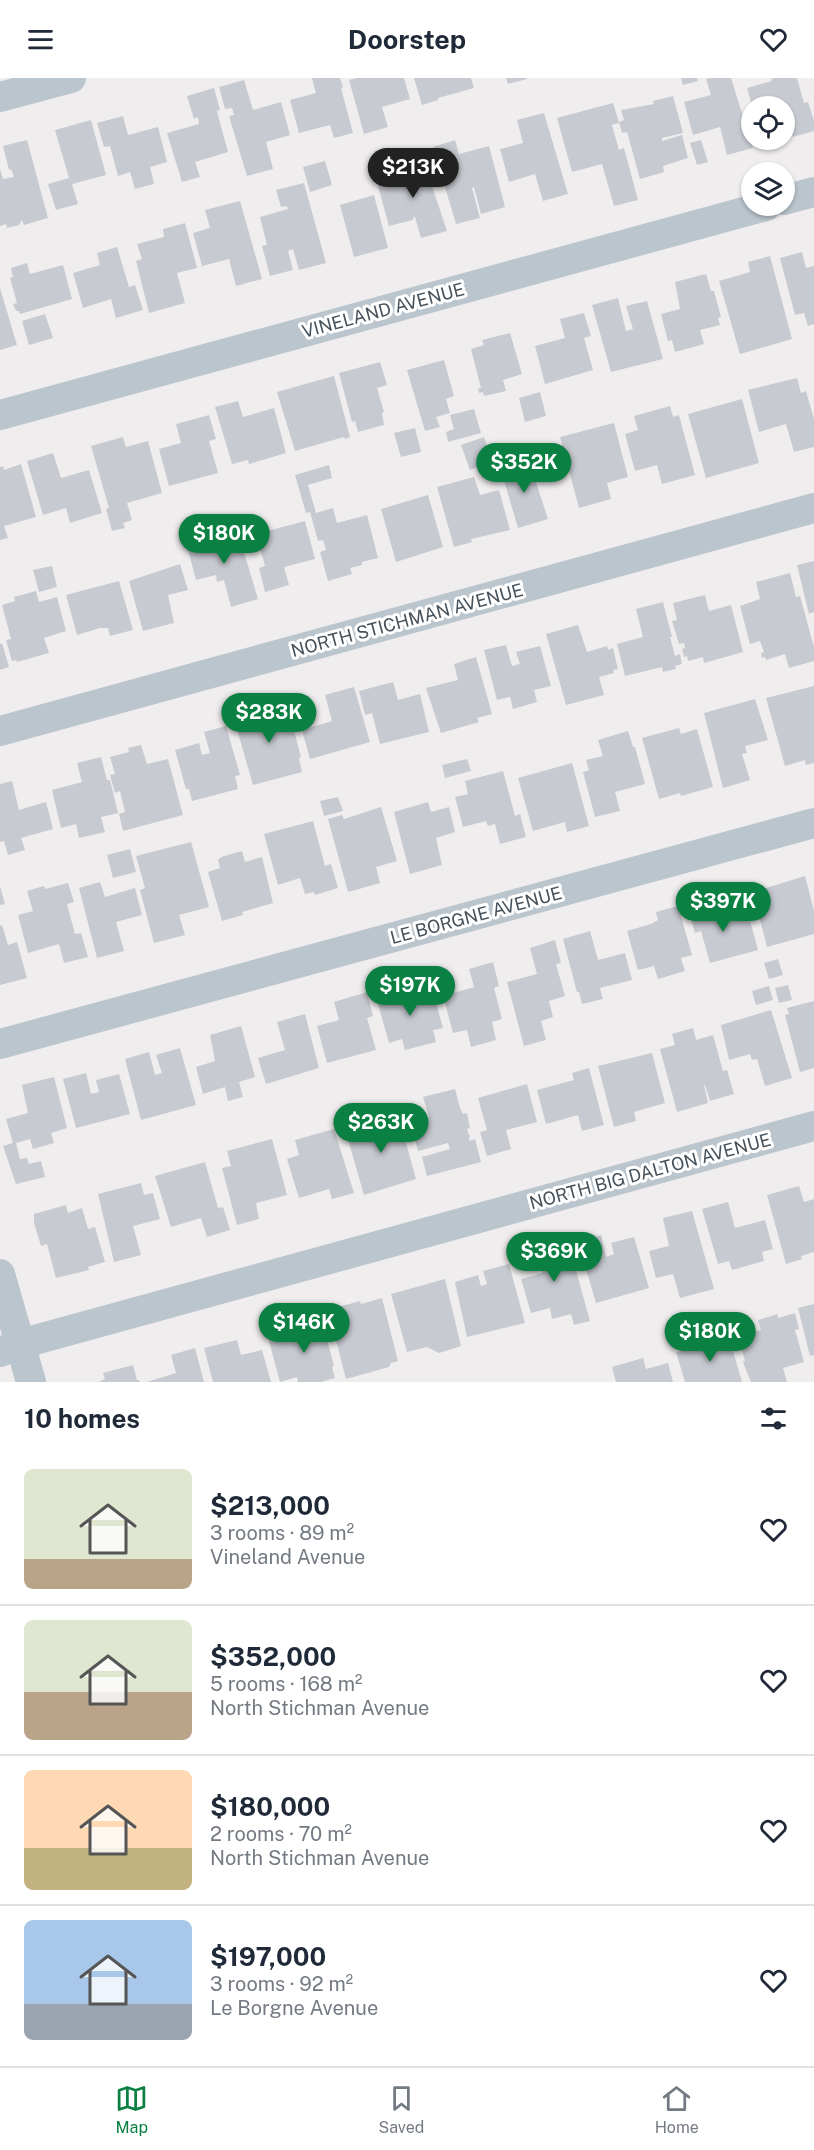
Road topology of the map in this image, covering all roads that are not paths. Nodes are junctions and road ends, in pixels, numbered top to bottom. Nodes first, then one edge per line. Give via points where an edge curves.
1 (71, 78) edge
2 (0, 97) edge
3 (814, 192) edge
4 (795, 197) edge
5 (741, 213) edge
6 (0, 415) edge
7 (814, 508) edge
8 (0, 731) edge
9 (814, 823) edge
10 (0, 1044) edge
11 (814, 1126) edge
12 (0, 1274) edge
13 (10, 1348) edge
14 (31, 1382) edge

1 - 2 street
3 - 4 street
5 - 6 street, VINELAND AVENUE
7 - 8 street, NORTH STICHMAN AVENUE
9 - 10 street, LE BORGNE AVENUE
11 - 13 street, NORTH BIG DALTON AVENUE
12 - 13 street
13 - 14 street

